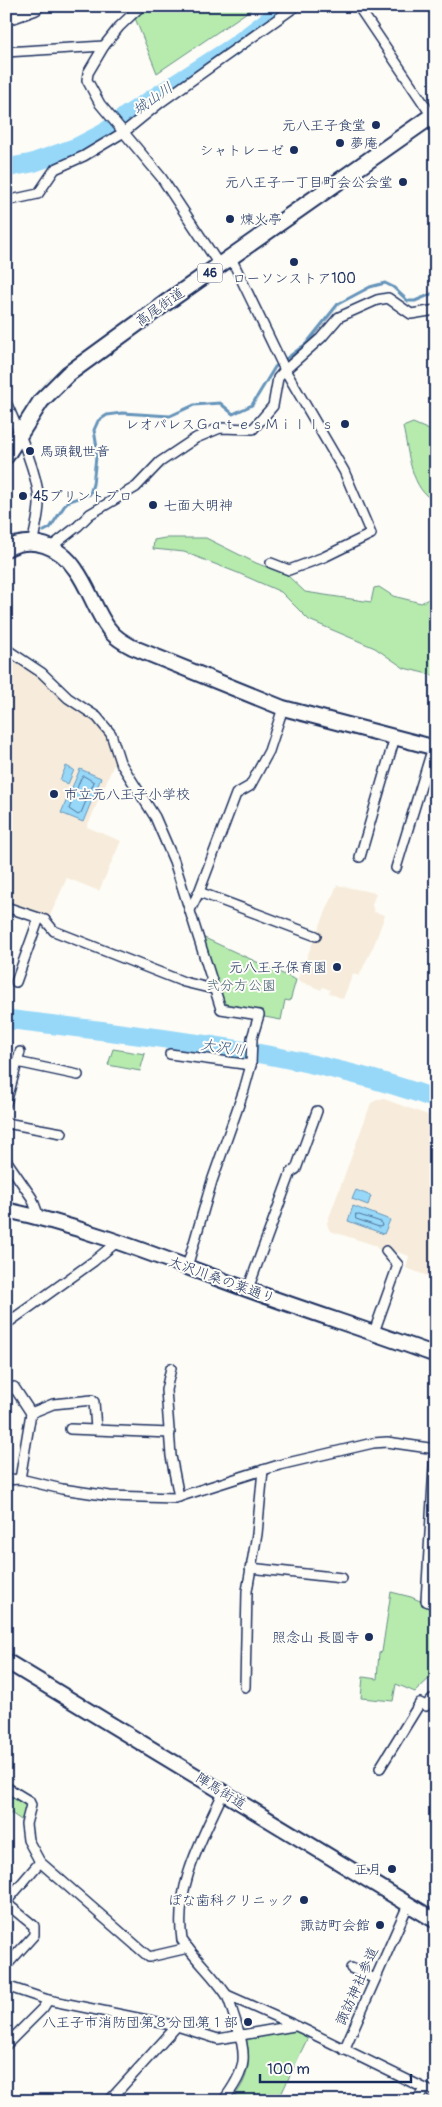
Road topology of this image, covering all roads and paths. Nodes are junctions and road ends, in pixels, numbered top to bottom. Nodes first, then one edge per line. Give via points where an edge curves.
1 (34, 6) edge
2 (141, 6) edge
3 (296, 6) edge
4 (358, 6) edge
5 (6, 16) edge
6 (104, 46) junction
7 (6, 52) edge
8 (434, 114) edge
9 (123, 131) junction
10 (6, 201) edge
11 (225, 262) junction
12 (436, 310) edge
13 (284, 369) junction
14 (6, 402) edge
15 (20, 433) junction
16 (6, 456) edge
17 (34, 541) junction
18 (51, 547) junction
19 (6, 549) edge
20 (271, 563) dead end
21 (6, 649) edge
22 (283, 708) junction
23 (395, 737) junction
24 (434, 747) edge
25 (360, 857) dead end
26 (396, 868) dead end
27 (199, 892) junction
28 (6, 907) edge
29 (190, 910) junction
30 (39, 918) junction
31 (316, 936) dead end
32 (16, 982) dead end
33 (213, 989) junction
34 (20, 1052) dead end
35 (170, 1054) dead end
36 (17, 1062) junction
37 (252, 1063) junction
38 (78, 1075) dead end
39 (6, 1102) edge
40 (317, 1111) dead end
41 (6, 1123) edge
42 (62, 1133) dead end
43 (6, 1160) edge
44 (6, 1210) edge
45 (39, 1217) junction
46 (118, 1241) junction
47 (386, 1251) dead end
48 (187, 1267) junction
49 (248, 1289) junction
50 (6, 1324) edge
51 (374, 1332) junction
52 (436, 1355) edge
53 (171, 1368) dead end
54 (6, 1392) edge
55 (31, 1413) junction
56 (70, 1429) dead end
57 (96, 1430) junction
58 (170, 1433) junction
59 (435, 1449) edge
60 (263, 1470) junction
61 (20, 1479) junction
62 (6, 1480) edge
63 (179, 1497) junction
64 (250, 1568) junction
65 (342, 1578) dead end
66 (436, 1606) edge
67 (6, 1661) edge
68 (245, 1687) dead end
69 (436, 1701) edge
70 (380, 1768) dead end
71 (6, 1788) edge
72 (223, 1793) junction
73 (40, 1862) junction
74 (6, 1903) edge
75 (408, 1905) junction
76 (436, 1921) edge
77 (188, 1948) junction
78 (6, 1966) edge
79 (350, 1968) dead end
80 (376, 1979) junction
81 (6, 1986) edge
82 (227, 1996) junction
83 (48, 2000) junction
84 (177, 2026) junction
85 (294, 2026) junction
86 (240, 2035) junction
87 (6, 2045) edge
88 (344, 2050) junction
89 (424, 2089) junction
90 (436, 2094) edge
91 (108, 2101) edge
92 (223, 2101) edge
93 (417, 2101) edge

1 - 5 highway
2 - 6 street
3 - 9 street
4 - 8 street
6 - 7 street
6 - 9 street via 87,76 100,104
8 - 11 main road, 高尾街道 / 46
9 - 10 street via 84,156 55,169 38,194
9 - 11 street
11 - 13 street
11 - 15 main road, 高尾街道 / 46 via 68,374 41,401
12 - 13 street via 411,314 388,298 377,300 339,317 321,338
13 - 18 street via 278,378 274,406 253,429 220,428 196,438 160,462 136,486 90,514
13 - 20 street via 344,471 372,534 289,570
14 - 15 street
15 - 16 main road, 高尾街道 / 46
15 - 17 street via 39,500
17 - 18 street
17 - 19 street
18 - 22 street via 76,569 107,626 119,640
21 - 29 street via 97,717 111,734 120,762 155,817
22 - 23 street
22 - 27 street via 269,751 250,786 236,794
23 - 24 street
23 - 25 street
24 - 26 street
27 - 29 street
27 - 31 street
28 - 30 street
29 - 33 street
30 - 32 street
30 - 33 street via 63,934 184,982
33 - 37 street via 221,1009 259,1015 252,1044
34 - 36 street
35 - 37 street
36 - 38 street
36 - 39 street
37 - 48 street
40 - 49 street
41 - 42 street
43 - 45 street via 32,1198
44 - 45 street, 大沢川桑の葉通り
45 - 46 street, 大沢川桑の葉通り
46 - 48 street, 大沢川桑の葉通り
46 - 50 street
47 - 51 street via 398,1265
48 - 49 street, 大沢川桑の葉通り
49 - 51 street, 大沢川桑の葉通り
51 - 52 street, 大沢川桑の葉通り
53 - 58 street via 166,1390
54 - 55 street via 14,1387
55 - 57 street via 52,1404 92,1400
55 - 61 street
56 - 57 street
57 - 58 street
58 - 63 street
59 - 60 street via 373,1443
59 - 66 street via 426,1600
60 - 63 street
60 - 64 street
61 - 62 street
61 - 63 street via 110,1496
64 - 65 street
64 - 68 street
67 - 72 street, 陣馬街道
69 - 70 street via 432,1699 426,1706 420,1703
71 - 73 street via 31,1805 26,1824 28,1840
72 - 75 street, 陣馬街道
72 - 77 street via 190,1863 180,1929
73 - 74 street
73 - 77 street via 149,1957
74 - 78 street via 35,1930
75 - 76 street, 陣馬街道
75 - 80 street, 諏訪神社参道
77 - 82 street
79 - 80 street
80 - 88 street, 諏訪神社参道
81 - 83 street
82 - 85 street
82 - 86 street
83 - 84 street
83 - 87 street
84 - 86 street via 218,2039
84 - 91 street
85 - 86 street
85 - 88 street
86 - 92 street via 243,2066 238,2081
88 - 89 street
89 - 90 street
89 - 93 street

